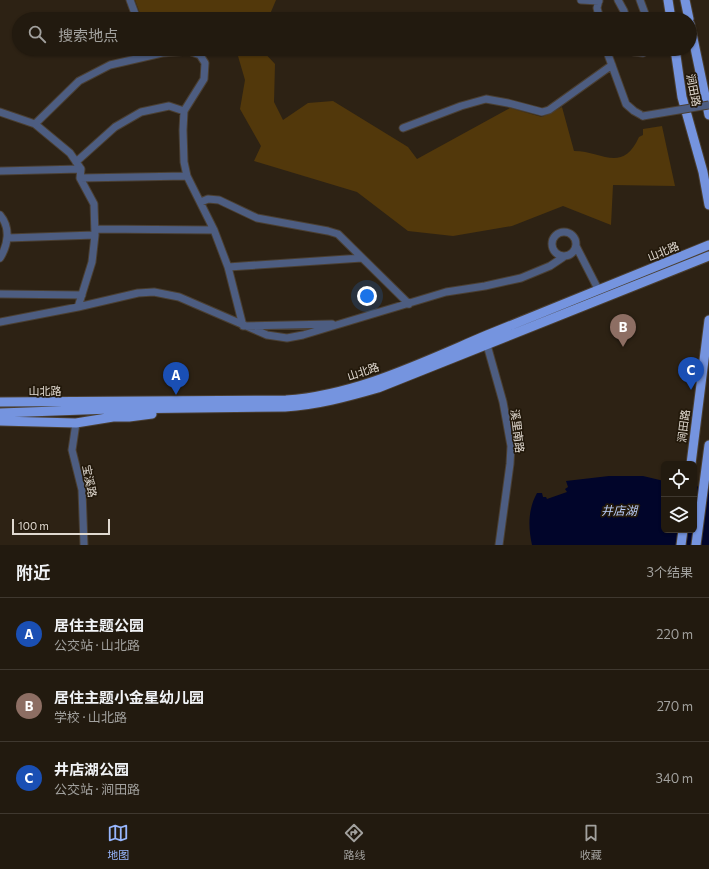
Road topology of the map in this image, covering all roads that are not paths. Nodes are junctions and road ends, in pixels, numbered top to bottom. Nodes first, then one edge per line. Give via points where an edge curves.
1 (130, 0) edge
2 (581, 0) edge
3 (599, 0) edge
4 (618, 0) edge
5 (640, 0) edge
6 (668, 0) edge
7 (685, 0) edge
8 (134, 12) edge
9 (599, 12) edge
10 (624, 12) edge
11 (644, 12) edge
12 (670, 12) edge
13 (688, 12) edge
14 (137, 56) edge
15 (201, 56) edge
16 (609, 56) edge
17 (676, 56) edge
18 (697, 56) edge
19 (612, 65) junction
20 (709, 105) edge
21 (184, 111) junction
22 (0, 112) edge
23 (709, 114) edge
24 (35, 124) junction
25 (403, 128) dead end
26 (76, 162) junction
27 (81, 169) junction
28 (0, 171) edge
29 (187, 176) junction
30 (80, 178) junction
31 (201, 202) junction
32 (709, 205) edge
33 (0, 215) edge
34 (214, 230) junction
35 (95, 232) junction
36 (7, 238) junction
37 (709, 245) edge
38 (576, 246) junction
39 (565, 256) junction
40 (709, 256) edge
41 (0, 258) edge
42 (362, 258) junction
43 (228, 266) junction
44 (598, 289) junction
45 (0, 294) edge
46 (82, 295) junction
47 (409, 304) junction
48 (78, 307) junction
49 (709, 320) edge
50 (0, 322) edge
51 (342, 324) junction
52 (243, 326) junction
53 (487, 345) junction
54 (0, 402) edge
55 (203, 409) junction
56 (0, 413) edge
57 (0, 421) edge
58 (76, 423) junction
59 (709, 445) edge
60 (691, 461) edge
61 (683, 533) edge
62 (84, 545) edge
63 (499, 545) edge
64 (681, 545) edge
65 (696, 545) edge

1 - 8 street
2 - 3 street
3 - 9 street
4 - 10 street
5 - 11 street
6 - 12 main road
7 - 13 main road
14 - 24 street via 110,65 79,81
15 - 21 street via 205,63 204,79
16 - 19 street
17 - 32 main road, 涧田路 via 682,98 703,172
18 - 23 main road, 涧田路
19 - 20 street, bridge via 626,104 643,116
19 - 25 street via 549,110 542,112 486,99
21 - 26 street via 169,106 141,112 115,126
21 - 29 street via 182,153
22 - 24 street
24 - 26 street via 70,153
26 - 27 street
27 - 28 street
27 - 30 street
29 - 30 street
29 - 31 street
30 - 35 street via 94,204
31 - 34 street
31 - 42 street via 208,199 219,200 257,218 334,232
33 - 36 street
34 - 35 street
34 - 43 street
35 - 36 street
35 - 46 street via 92,262
36 - 41 street
37 - 44 main road, 山北路
38 - 39 street via 572,253
38 - 39 street via 575,239 570,233 558,234 553,240 553,247 558,254
38 - 44 street
39 - 47 street via 550,266 521,278 446,292
40 - 53 main road, 山北路
42 - 43 street
42 - 47 street
43 - 52 street
44 - 54 main road, 山北路 via 405,369 352,388 319,396 286,400
45 - 46 street
46 - 48 street
47 - 51 street
48 - 50 street
48 - 52 street via 138,293 164,293 186,299
49 - 60 main road, 涧田路
51 - 52 street
51 - 52 street via 287,338 273,337
53 - 55 main road, 山北路 via 378,388 332,401 292,406
53 - 63 street, 溪里南路 via 503,402 511,446
55 - 56 main road, 山北路
55 - 58 main road via 129,417 113,416
57 - 58 main road
58 - 62 street, 宝溪路 via 72,450 82,490
59 - 65 main road
61 - 64 main road

